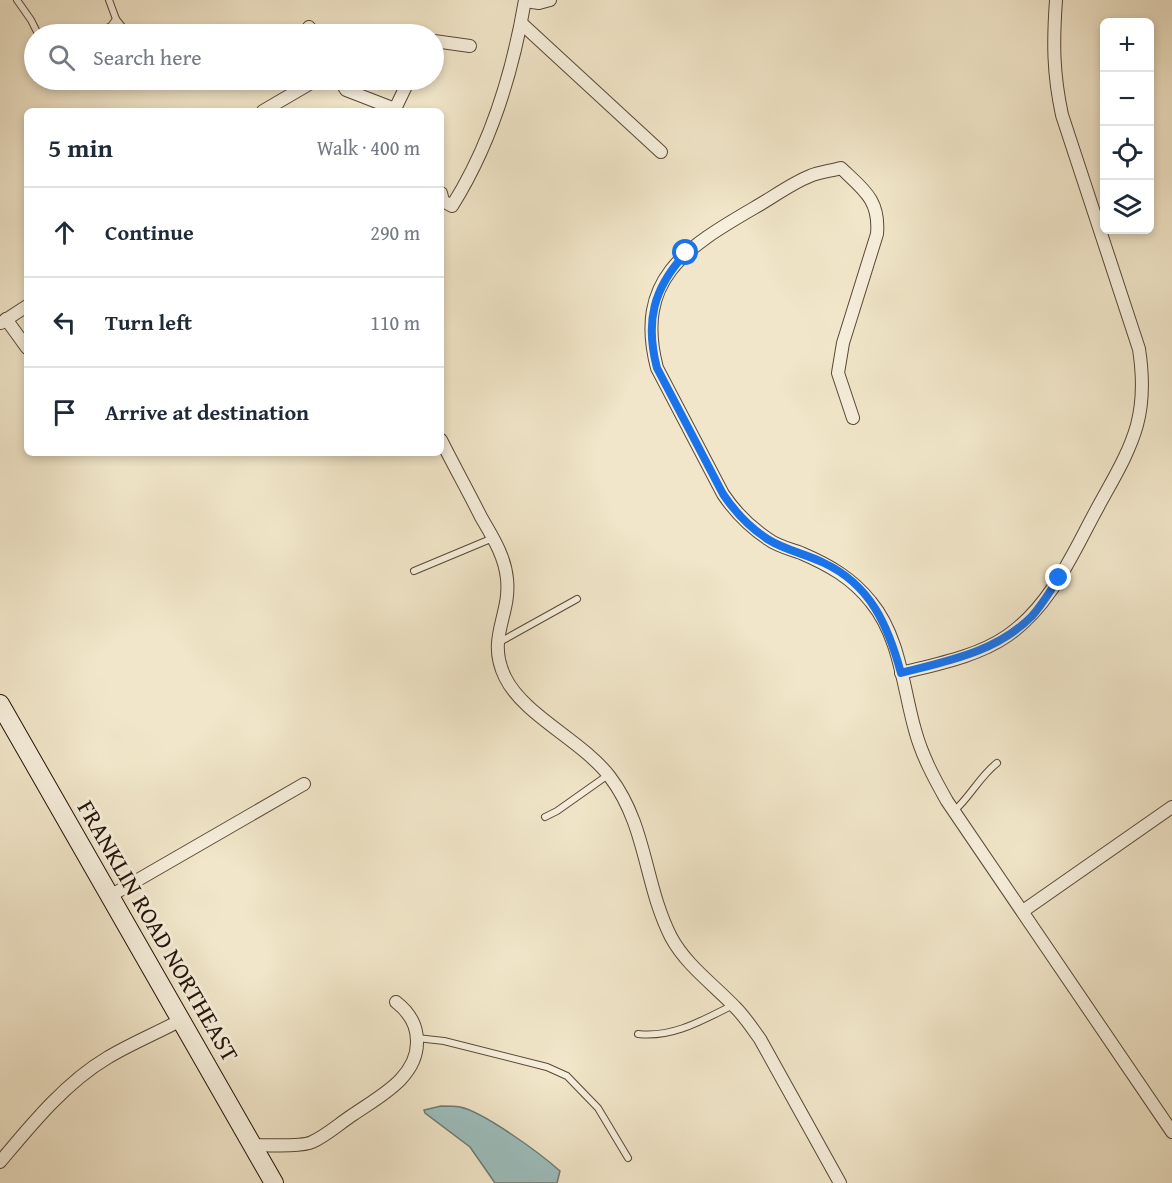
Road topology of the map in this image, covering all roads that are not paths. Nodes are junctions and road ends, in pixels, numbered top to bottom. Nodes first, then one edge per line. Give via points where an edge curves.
1 (17, 0) edge
2 (109, 0) edge
3 (550, 0) edge
4 (1056, 0) edge
5 (525, 1) edge
6 (116, 19) junction
7 (521, 23) junction
8 (34, 24) edge
9 (112, 24) edge
10 (120, 24) edge
11 (444, 42) edge
12 (470, 46) dead end
13 (299, 90) edge
14 (346, 90) edge
15 (404, 90) edge
16 (268, 108) edge
17 (390, 108) edge
18 (396, 108) edge
19 (661, 152) dead end
20 (444, 200) edge
21 (24, 308) edge
22 (3, 321) edge
23 (24, 345) edge
24 (853, 418) dead end
25 (444, 446) edge
26 (493, 538) junction
27 (414, 570) dead end
28 (577, 599) dead end
29 (497, 644) junction
30 (901, 673) junction
31 (0, 704) edge
32 (997, 763) dead end
33 (608, 775) junction
34 (304, 784) dead end
35 (1172, 807) edge
36 (954, 811) junction
37 (545, 817) dead end
38 (110, 896) junction
39 (1023, 911) junction
40 (396, 1002) dead end
41 (734, 1005) junction
42 (181, 1020) junction
43 (638, 1034) dead end
44 (417, 1038) junction
45 (1172, 1132) edge
46 (252, 1145) junction
47 (628, 1158) dead end
48 (0, 1161) edge
49 (274, 1183) edge
50 (840, 1183) edge

1 - 8 lane
2 - 6 lane
3 - 5 street
4 - 30 street via 1054,80 1139,349 1143,389 1137,427 1126,455 1059,578 1031,617 980,651
5 - 7 street
6 - 9 lane
6 - 10 lane
7 - 19 street
7 - 20 street via 485,143
11 - 12 street
13 - 16 street
14 - 17 street
15 - 18 street
21 - 22 street
22 - 23 street
24 - 30 street via 838,374 879,216 868,194 841,168 810,176 686,253 662,283 651,325 652,347 657,368 732,507 770,540 825,563 857,586 884,622
25 - 26 street
26 - 27 lane
26 - 29 street via 507,580
28 - 29 lane
29 - 33 street via 499,660 512,689 594,758
30 - 36 street via 923,756
31 - 38 street, FRANKLIN ROAD NORTHEAST
32 - 36 lane
33 - 37 lane
33 - 41 street via 637,827 658,907 672,938 687,961
34 - 38 street
35 - 39 street
36 - 39 street
38 - 42 street, FRANKLIN ROAD NORTHEAST
39 - 45 street
40 - 44 street via 410,1016
41 - 43 lane via 673,1032
41 - 50 street via 760,1039
42 - 46 street, FRANKLIN ROAD NORTHEAST
42 - 48 street via 90,1070 66,1090
44 - 46 street via 414,1059 406,1074 310,1143
44 - 47 lane via 547,1067 567,1076 598,1108
46 - 49 street, FRANKLIN ROAD NORTHEAST

